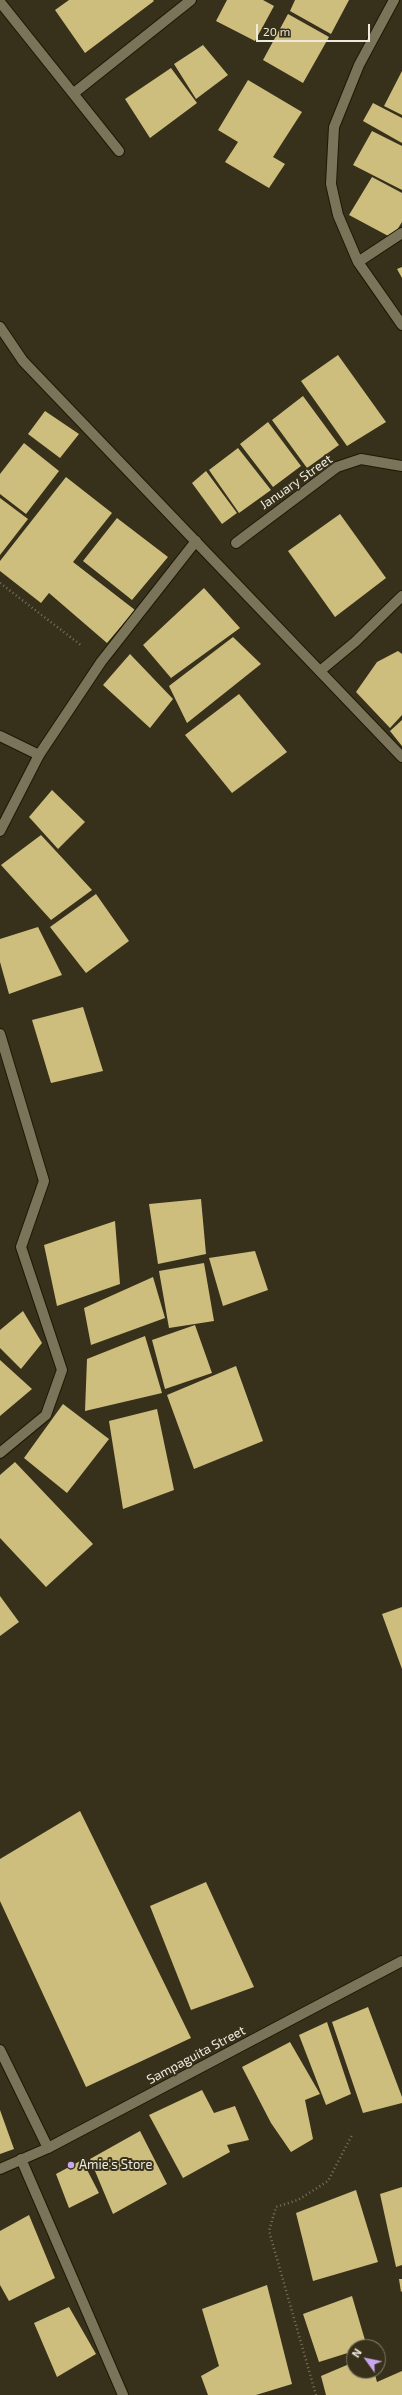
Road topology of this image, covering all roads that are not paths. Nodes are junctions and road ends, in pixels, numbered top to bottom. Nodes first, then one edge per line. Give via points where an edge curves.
1 (191, 0) edge
2 (394, 0) edge
3 (0, 2) edge
4 (74, 93) junction
5 (120, 151) dead end
6 (402, 232) edge
7 (358, 262) junction
8 (402, 325) edge
9 (0, 327) edge
10 (402, 466) edge
11 (196, 541) junction
12 (236, 542) dead end
13 (402, 596) edge
14 (320, 671) junction
15 (0, 736) edge
16 (39, 755) junction
17 (402, 757) edge
18 (0, 831) edge
19 (0, 1034) edge
20 (0, 1453) edge
21 (402, 1961) edge
22 (0, 2050) edge
23 (48, 2148) junction
24 (21, 2159) junction
25 (0, 2169) edge
26 (123, 2395) edge

1 - 4 street
2 - 7 street via 359,65 334,127 331,184 338,215
3 - 4 street
4 - 5 street
6 - 7 street
7 - 8 street
9 - 11 street via 24,361
10 - 12 street, January Street via 360,459 337,467
11 - 14 street
11 - 16 street via 101,662
13 - 14 street via 355,642
14 - 17 street
15 - 16 street
16 - 18 street
19 - 20 street via 44,1181 21,1247 62,1370 46,1415
21 - 23 street, Sampaguita Street
22 - 23 street
23 - 24 street, Sampaguita Street
24 - 25 street, Sampaguita Street
24 - 26 street

